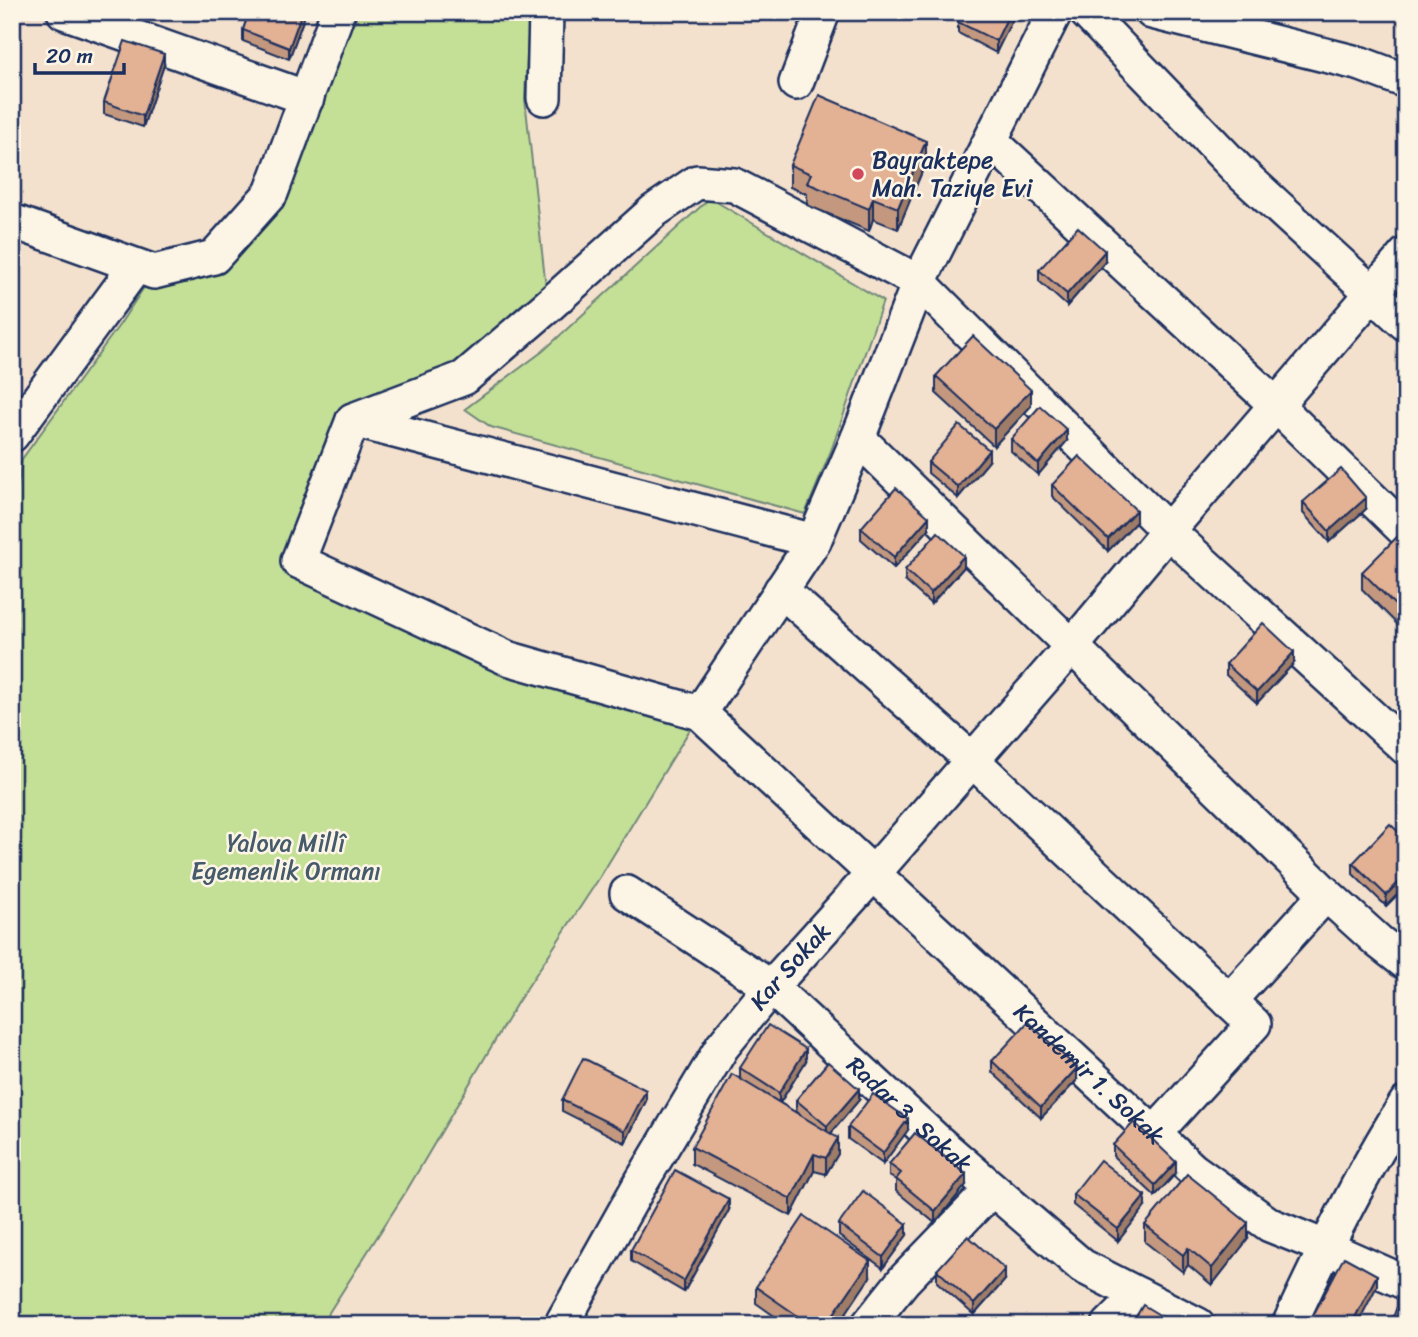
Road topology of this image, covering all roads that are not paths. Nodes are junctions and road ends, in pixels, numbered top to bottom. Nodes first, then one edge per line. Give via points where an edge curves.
1 (64, 12) edge
2 (338, 12) edge
3 (546, 12) edge
4 (823, 12) edge
5 (1055, 12) edge
6 (1086, 12) edge
7 (1152, 12) edge
8 (1406, 81) edge
9 (796, 83) dead end
10 (307, 98) junction
11 (544, 98) dead end
12 (991, 141) junction
13 (12, 221) edge
14 (1406, 254) edge
15 (136, 265) junction
16 (919, 282) junction
17 (1371, 293) junction
18 (1406, 324) edge
19 (1276, 405) junction
20 (353, 420) junction
21 (12, 435) edge
22 (858, 438) junction
23 (1168, 531) junction
24 (1406, 532) edge
25 (814, 541) junction
26 (781, 590) junction
27 (1072, 646) junction
28 (701, 713) junction
29 (1406, 748) edge
30 (972, 760) junction
31 (873, 874) junction
32 (627, 893) dead end
33 (1326, 894) junction
34 (1406, 963) edge
35 (771, 986) junction
36 (1229, 1001) junction
37 (1406, 1103) edge
38 (1154, 1134) junction
39 (992, 1189) junction
40 (1325, 1247) junction
41 (1406, 1283) edge
42 (1139, 1295) junction
43 (561, 1325) edge
44 (868, 1325) edge
45 (1109, 1325) edge
46 (1198, 1325) edge
47 (1289, 1325) edge

1 - 10 street
2 - 10 street
3 - 11 street
4 - 9 street
5 - 12 street
6 - 17 street via 1241,173
7 - 8 street via 1362,64
10 - 15 street via 271,194 214,257 155,272
12 - 16 street
12 - 19 street
13 - 15 street
14 - 17 street, Kar Sokak
15 - 21 street
16 - 20 street via 734,185 696,183 654,211 464,377
16 - 22 street
16 - 23 street
17 - 18 street
17 - 19 street, Kar Sokak
19 - 23 street, Kar Sokak
19 - 24 street
20 - 25 street
20 - 28 street via 298,561 507,658
22 - 25 street
22 - 27 street
23 - 27 street, Kar Sokak
23 - 29 street
25 - 26 street
26 - 28 street
26 - 30 street
27 - 30 street, Kar Sokak
27 - 33 street
28 - 31 street, Kandemir 1. Sokak
30 - 31 street, Kar Sokak
30 - 36 street
31 - 35 street, Kar Sokak
31 - 38 street, Kandemir 1. Sokak
32 - 35 street, Radar 3. Sokak
33 - 34 street
33 - 36 street
35 - 39 street, Radar 3. Sokak
35 - 43 street, Kar Sokak via 722,1047
36 - 38 street via 1254,1024
37 - 40 street
38 - 40 street, Kandemir 1. Sokak via 1193,1170 1270,1225
39 - 42 street, Radar 3. Sokak via 1082,1266
39 - 44 street via 904,1280
40 - 41 street, Kandemir 1. Sokak
40 - 47 street
42 - 45 street
42 - 46 street, Radar 3. Sokak

